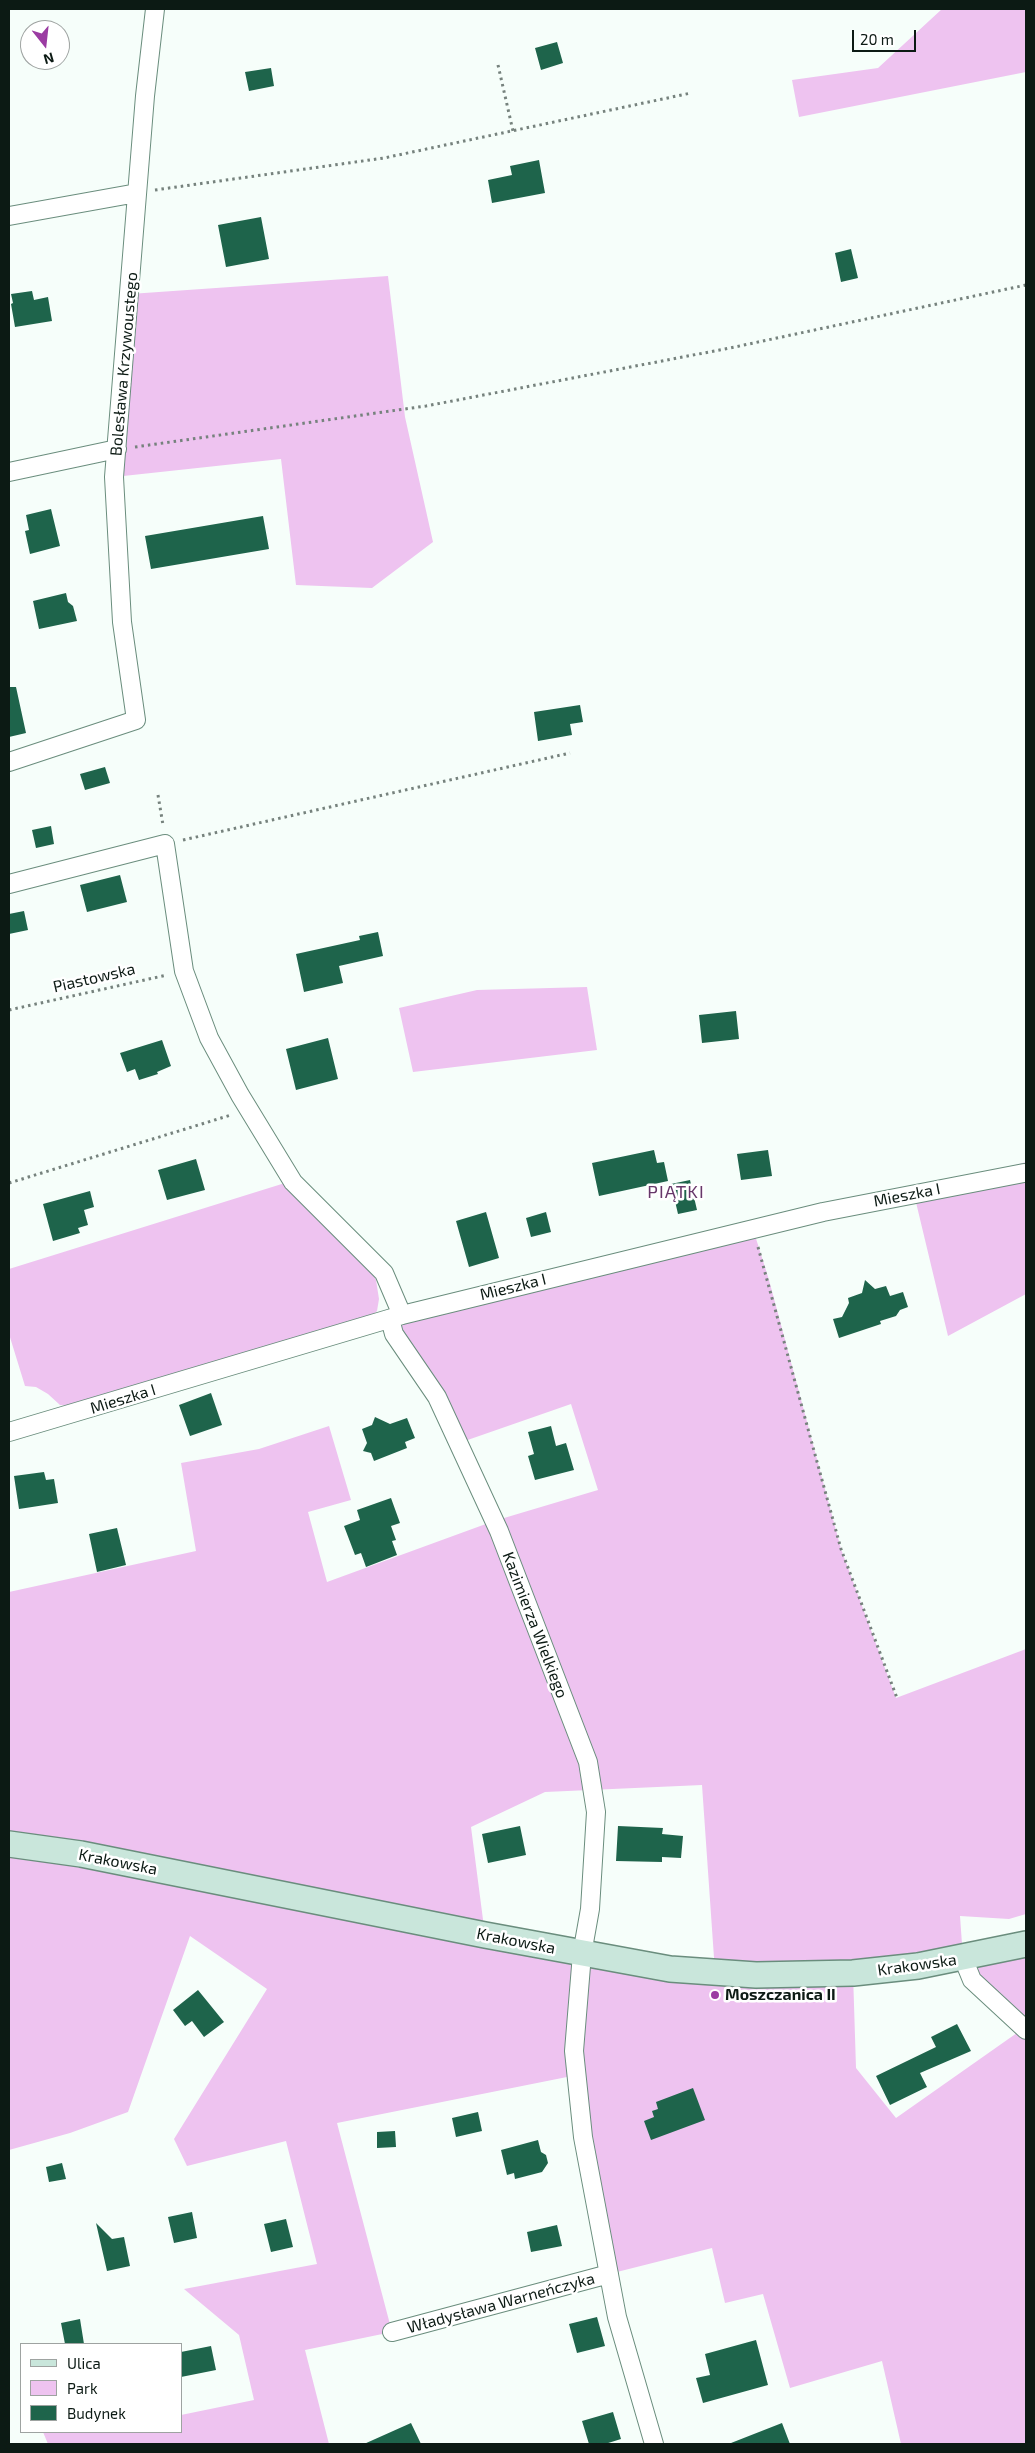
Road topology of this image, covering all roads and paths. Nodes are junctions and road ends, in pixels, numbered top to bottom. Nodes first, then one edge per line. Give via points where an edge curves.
1 (155, 9) edge
2 (498, 65) dead end
3 (690, 93) dead end
4 (512, 131) junction
5 (137, 193) junction
6 (9, 216) edge
7 (1026, 285) edge
8 (117, 449) junction
9 (9, 472) edge
10 (570, 753) dead end
11 (9, 762) edge
12 (158, 795) dead end
13 (165, 844) junction
14 (9, 884) edge
15 (184, 971) junction
16 (9, 1010) edge
17 (248, 1110) junction
18 (1024, 1173) dead end
19 (9, 1183) edge
20 (753, 1229) junction
21 (396, 1317) junction
22 (9, 1432) edge
23 (896, 1698) dead end
24 (9, 1844) edge
25 (1026, 1944) edge
26 (582, 1954) junction
27 (963, 1958) junction
28 (1026, 2030) edge
29 (609, 2274) junction
30 (392, 2332) dead end
31 (654, 2444) edge

1 - 5 street, Bolesława Krzywoustego
2 - 4 path
3 - 4 path
4 - 5 path via 384,158
5 - 6 street
5 - 8 street, Bolesława Krzywoustego
7 - 8 path via 730,348 426,406
8 - 9 street
8 - 11 street, Bolesława Krzywoustego via 114,477 122,622 136,720
10 - 13 path
12 - 13 path
13 - 14 street
13 - 15 street
15 - 16 path, Piastowska
15 - 17 street via 209,1038
17 - 19 path
17 - 21 street via 293,1182 384,1273
18 - 20 street, Mieszka I
20 - 21 street, Mieszka I
20 - 23 path via 841,1549
21 - 22 street, Mieszka I
21 - 26 street, Kazimierza Wielkiego via 394,1334 437,1397 499,1532 588,1762 596,1812 590,1908
24 - 26 main road, Krakowska via 81,1854
25 - 27 main road, Krakowska
26 - 27 main road, Krakowska via 670,1969 765,1975 853,1973
26 - 29 street, Władysława Warneńczyka via 574,2051 583,2137
27 - 28 street via 972,1980
29 - 30 street, Władysława Warneńczyka
29 - 31 street, Władysława Warneńczyka via 617,2318

